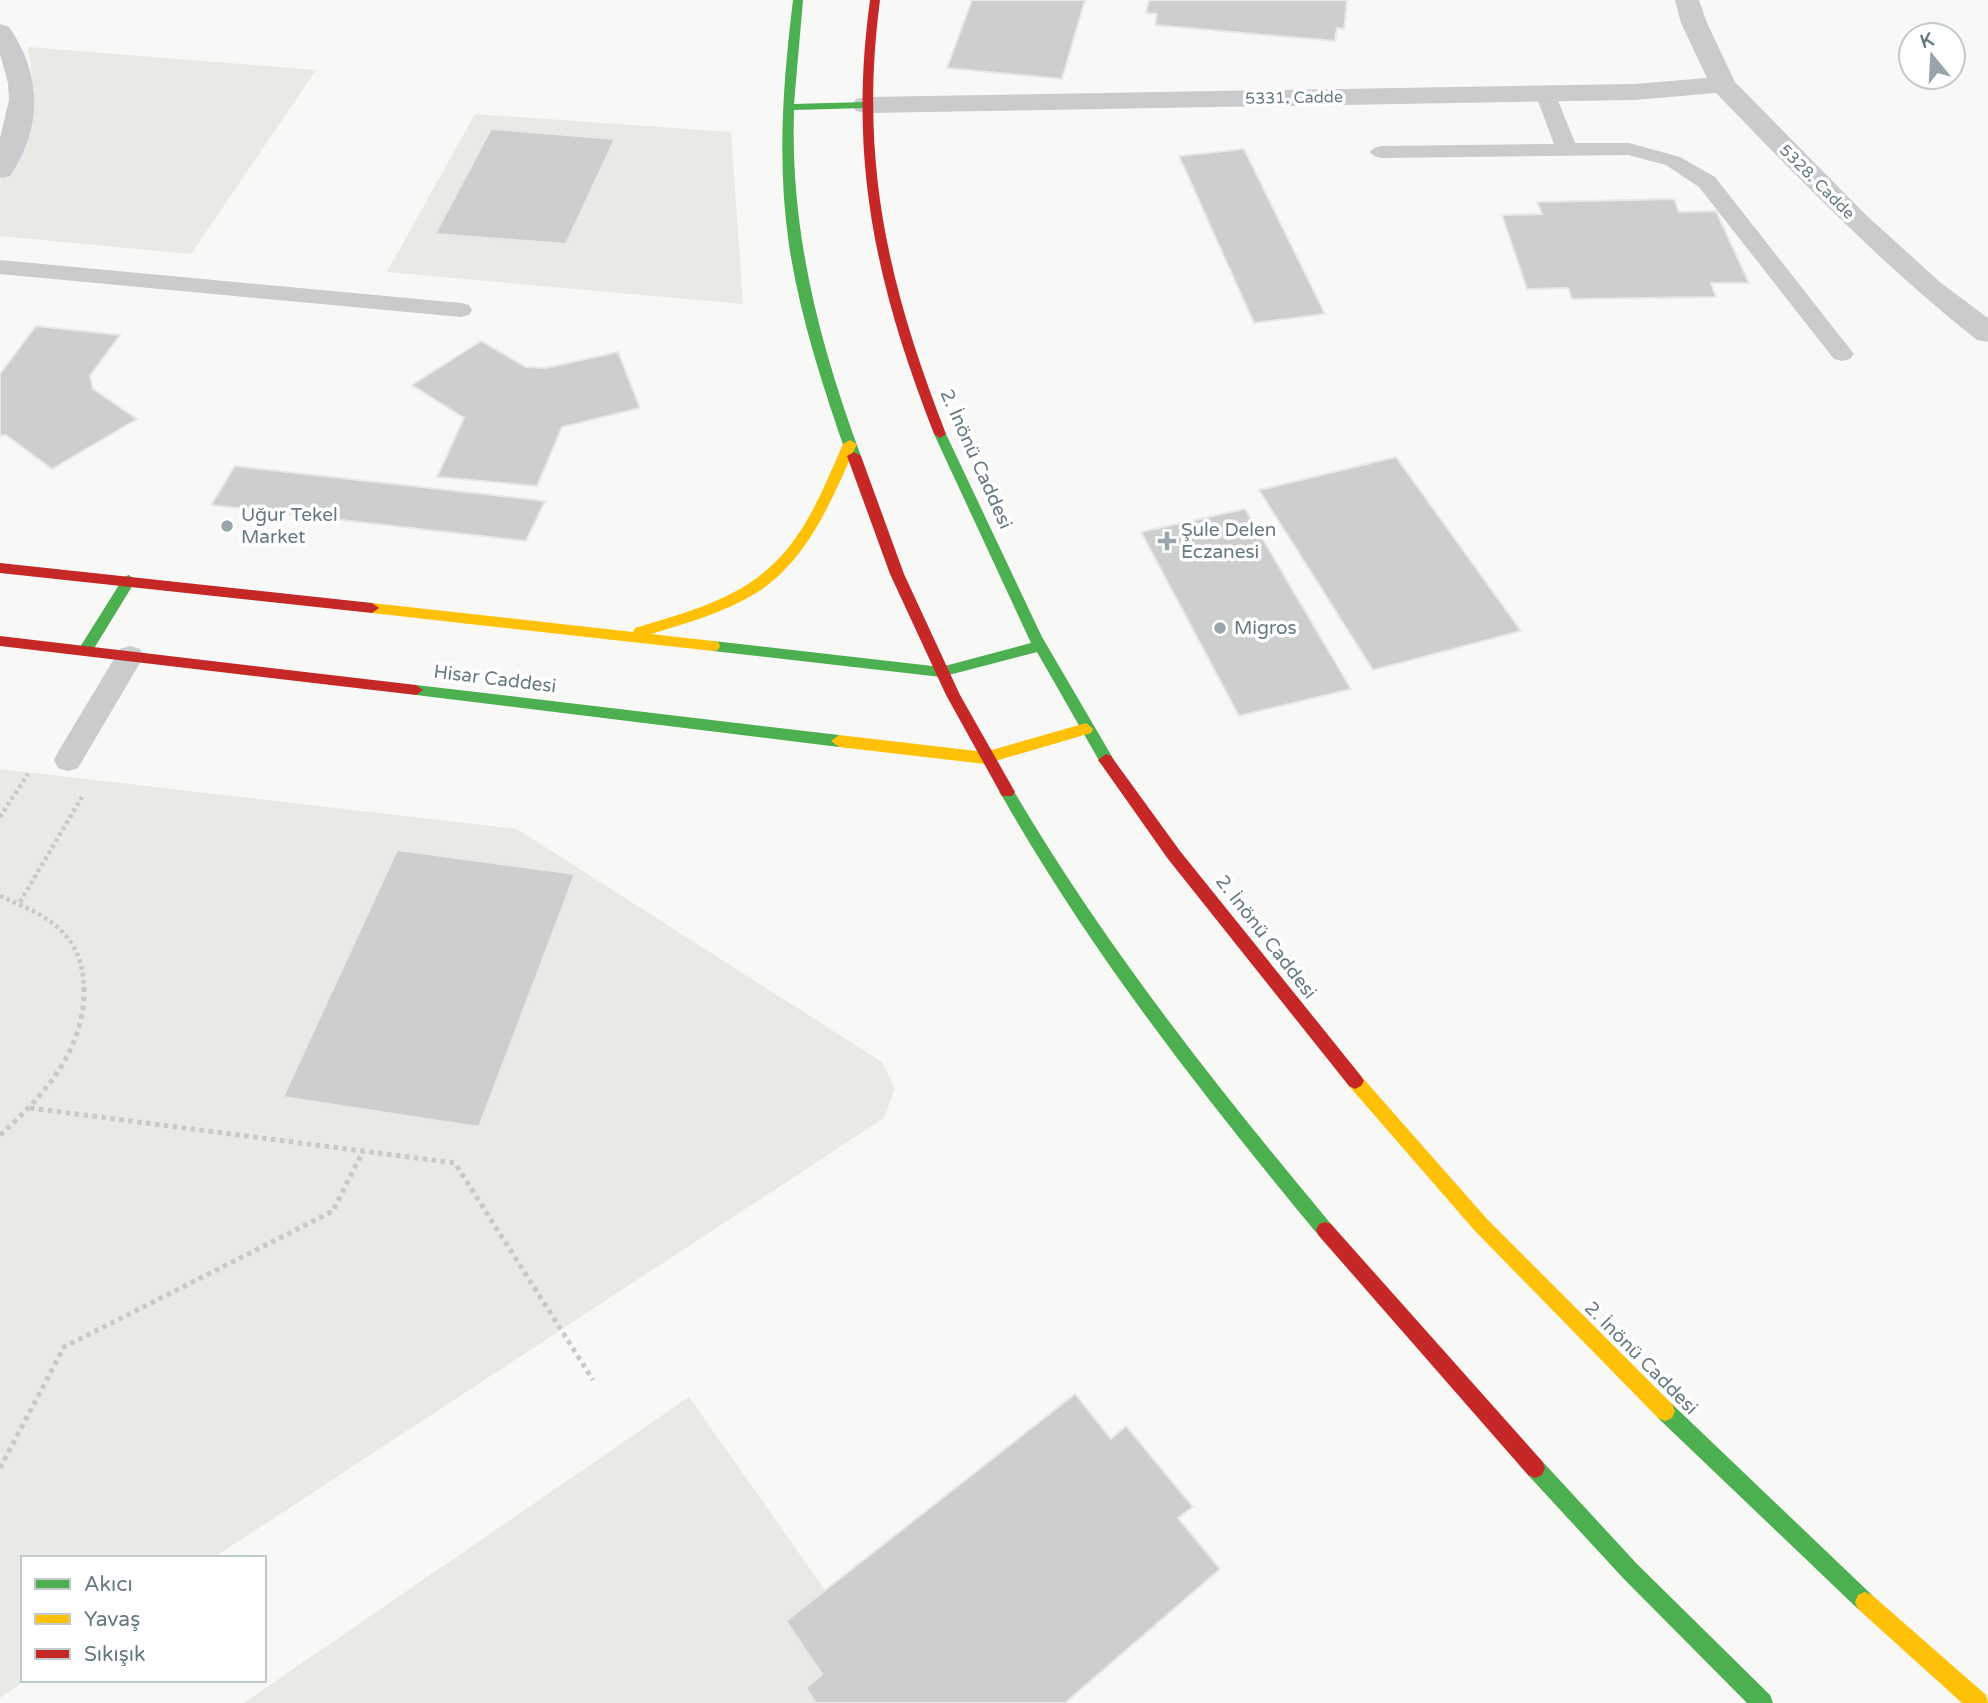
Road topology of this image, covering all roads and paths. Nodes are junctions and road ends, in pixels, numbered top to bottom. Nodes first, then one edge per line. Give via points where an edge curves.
1 (798, 0) edge
2 (875, 0) edge
3 (1687, 0) edge
4 (0, 32) edge
5 (1723, 85) junction
6 (1545, 93) junction
7 (865, 105) junction
8 (788, 107) junction
9 (1567, 149) junction
10 (1381, 152) dead end
11 (0, 170) edge
12 (0, 267) edge
13 (461, 310) dead end
14 (1988, 333) edge
15 (1842, 354) dead end
16 (850, 444) junction
17 (0, 568) edge
18 (129, 580) junction
19 (627, 636) junction
20 (0, 641) edge
21 (1040, 646) junction
22 (85, 651) junction
23 (130, 656) junction
24 (941, 672) junction
25 (1086, 729) junction
26 (985, 758) junction
27 (68, 760) dead end
28 (33, 766) dead end
29 (87, 788) dead end
30 (0, 817) edge
31 (0, 896) edge
32 (20, 902) junction
33 (30, 1108) junction
34 (0, 1135) edge
35 (363, 1151) junction
36 (593, 1380) dead end
37 (0, 1468) edge
38 (1762, 1703) edge
39 (1978, 1703) edge

1 - 8 main road
2 - 7 main road, 2. İnönü Caddesi
3 - 5 street, 5328. Cadde
4 - 11 street via 17,59 23,81 13,144
5 - 6 street, 5331. Cadde
5 - 14 street, 5328. Cadde via 1856,221
6 - 7 street, 5331. Cadde
6 - 9 lane
7 - 8 main road
7 - 21 main road, 2. İnönü Caddesi via 868,171 881,253 900,323 959,481
8 - 16 main road via 795,246 813,324
9 - 10 lane
9 - 15 lane via 1629,149 1652,154 1707,182
12 - 13 lane
16 - 19 main road via 816,519 783,566 754,590 714,610
16 - 24 main road via 883,537
17 - 18 main road
18 - 19 main road
18 - 22 main road
19 - 24 main road
20 - 22 main road, Hisar Caddesi
21 - 24 main road
21 - 25 main road, 2. İnönü Caddesi
22 - 23 main road, Hisar Caddesi
23 - 26 main road, Hisar Caddesi
23 - 27 lane
24 - 26 main road
25 - 26 main road
25 - 39 main road, 2. İnönü Caddesi via 1175,856 1398,1134 1507,1252 1729,1475
26 - 38 main road via 1102,942 1203,1083 1323,1231 1544,1481
28 - 30 path
29 - 32 path
31 - 32 path
32 - 33 path via 55,922 79,953 86,991 79,1035 55,1080
33 - 34 path
33 - 35 path
35 - 36 path via 455,1164
35 - 37 path via 333,1211 64,1347

